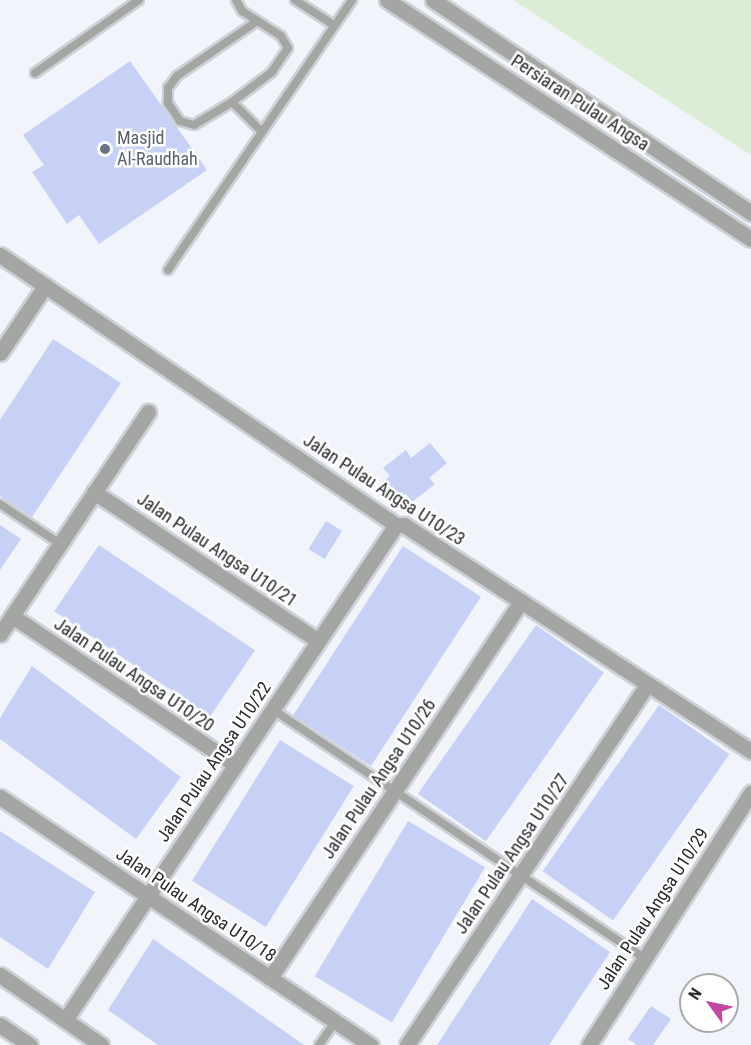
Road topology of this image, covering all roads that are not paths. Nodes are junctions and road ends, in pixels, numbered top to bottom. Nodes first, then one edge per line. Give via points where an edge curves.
1 (139, 0) edge
2 (236, 0) edge
3 (295, 0) edge
4 (352, 0) edge
5 (387, 0) edge
6 (433, 0) edge
7 (256, 22) junction
8 (332, 24) junction
9 (35, 73) dead end
10 (232, 102) junction
11 (261, 130) junction
12 (751, 213) edge
13 (751, 239) edge
14 (0, 255) edge
15 (168, 270) dead end
16 (45, 286) junction
17 (0, 352) edge
18 (148, 412) dead end
19 (94, 492) junction
20 (0, 504) edge
21 (396, 525) junction
22 (60, 544) junction
23 (521, 601) junction
24 (12, 616) junction
25 (0, 634) edge
26 (318, 641) junction
27 (648, 684) junction
28 (272, 709) junction
29 (751, 751) edge
30 (235, 765) junction
31 (394, 791) junction
32 (751, 793) edge
33 (0, 797) edge
34 (521, 875) junction
35 (147, 896) junction
36 (644, 958) junction
37 (0, 975) edge
38 (270, 978) junction
39 (65, 1020) junction
40 (335, 1022) junction
41 (0, 1025) edge
42 (30, 1045) edge
43 (101, 1045) edge
44 (319, 1045) edge
45 (370, 1045) edge
46 (407, 1045) edge
47 (588, 1045) edge

1 - 9 lane
2 - 7 lane
3 - 8 lane
4 - 8 lane
5 - 13 street, Persiaran Pulau Angsa
6 - 12 street, Persiaran Pulau Angsa
7 - 10 lane via 281,36 288,48 272,72
7 - 10 lane via 177,76 168,88 168,103 180,121 194,125
8 - 11 lane
10 - 11 lane
11 - 15 lane
14 - 16 street, Jalan Pulau Angsa U10/23
16 - 17 street
16 - 21 street, Jalan Pulau Angsa U10/23
18 - 19 street
19 - 22 street
19 - 26 street, Jalan Pulau Angsa U10/21
20 - 22 lane
21 - 23 street, Jalan Pulau Angsa U10/23 via 404,525
21 - 26 street, Jalan Pulau Angsa U10/22
22 - 24 street
23 - 27 street, Jalan Pulau Angsa U10/23
23 - 31 street, Jalan Pulau Angsa U10/26
24 - 25 street
24 - 30 street, Jalan Pulau Angsa U10/20
26 - 28 street, Jalan Pulau Angsa U10/22
27 - 29 street, Jalan Pulau Angsa U10/23
27 - 34 street, Jalan Pulau Angsa U10/27
28 - 30 street, Jalan Pulau Angsa U10/22
28 - 31 lane
30 - 35 street, Jalan Pulau Angsa U10/22
31 - 34 lane
31 - 38 street, Jalan Pulau Angsa U10/26
32 - 36 street, Jalan Pulau Angsa U10/29
33 - 35 street, Jalan Pulau Angsa U10/18
34 - 36 lane
34 - 46 street, Jalan Pulau Angsa U10/27
35 - 38 street, Jalan Pulau Angsa U10/18
35 - 39 street, Jalan Pulau Angsa U10/22
36 - 47 street, Jalan Pulau Angsa U10/29
37 - 39 street
38 - 40 street, Jalan Pulau Angsa U10/18
39 - 43 street
40 - 44 lane
40 - 45 street, Jalan Pulau Angsa U10/18
41 - 42 street

